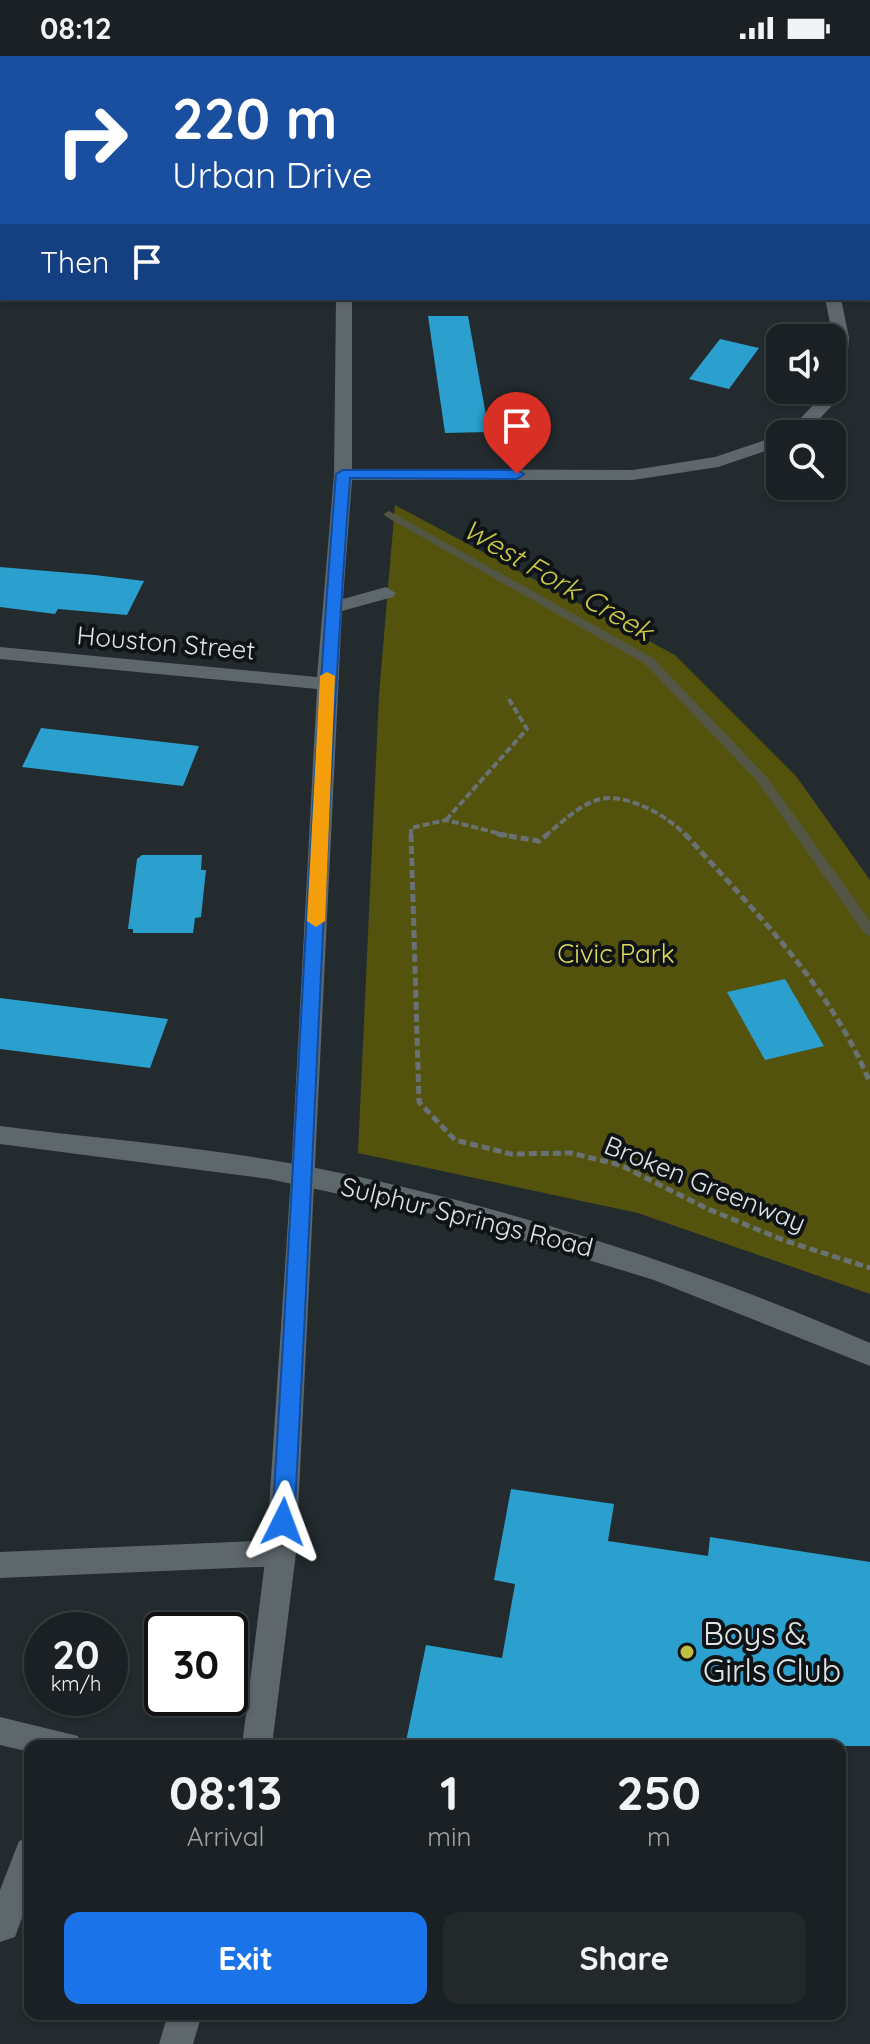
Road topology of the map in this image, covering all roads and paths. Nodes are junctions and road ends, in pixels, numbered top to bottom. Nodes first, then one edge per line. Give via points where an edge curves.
1 (343, 300) edge
2 (833, 300) edge
3 (809, 420) edge
4 (766, 445) edge
5 (343, 474) junction
6 (386, 593) dead end
7 (333, 608) junction
8 (0, 653) edge
9 (327, 684) junction
10 (507, 696) dead end
11 (446, 820) junction
12 (870, 1083) edge
13 (0, 1135) edge
14 (304, 1176) junction
15 (870, 1268) edge
16 (870, 1355) edge
17 (281, 1553) junction
18 (0, 1565) edge
19 (0, 1731) edge
20 (40, 1740) edge
21 (258, 1740) edge
22 (24, 1868) edge
23 (0, 1926) edge
24 (183, 2020) edge
25 (176, 2044) edge

1 - 5 street
2 - 3 street via 841,338 835,393
4 - 5 street via 718,462 633,475
5 - 7 street
6 - 7 street
7 - 9 street
8 - 9 street, Houston Street
9 - 14 street
10 - 11 path, Broken Greenway via 527,729
11 - 12 path via 539,841 598,799 632,802 673,821 805,969 857,1051
11 - 15 path, Broken Greenway via 411,828 419,1102 455,1140 511,1154 571,1153 620,1165 783,1240
13 - 14 street, Sulphur Springs Road
14 - 16 street, Sulphur Springs Road via 496,1219 667,1272
14 - 17 street
17 - 18 street
17 - 21 street
19 - 20 street
22 - 23 street
24 - 25 street

